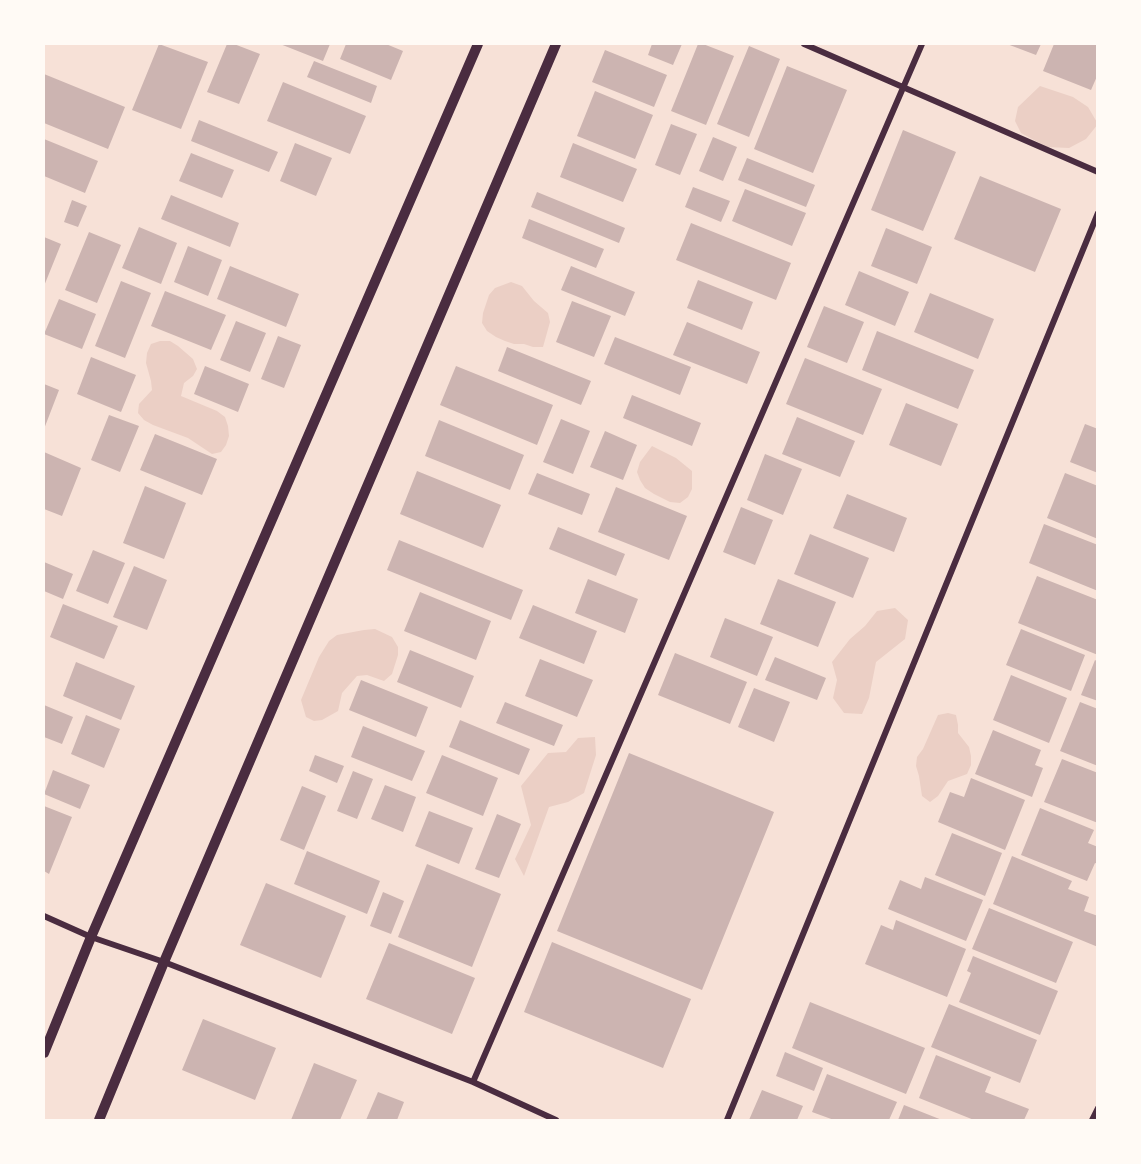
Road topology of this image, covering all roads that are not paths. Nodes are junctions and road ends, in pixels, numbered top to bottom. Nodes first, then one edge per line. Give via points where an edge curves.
1 (478, 44) edge
2 (556, 44) edge
3 (804, 44) edge
4 (922, 44) edge
5 (903, 87) junction
6 (1098, 172) edge
7 (1098, 213) edge
8 (44, 916) edge
9 (91, 937) junction
10 (164, 962) junction
11 (44, 1053) edge
12 (473, 1082) junction
13 (1098, 1108) edge
14 (99, 1120) edge
15 (556, 1120) edge
16 (727, 1120) edge
17 (1092, 1120) edge

1 - 9 street
2 - 10 street
3 - 5 street
4 - 5 street
5 - 6 street
5 - 12 street
7 - 16 street
8 - 9 street
9 - 10 street
9 - 11 street
10 - 12 street
10 - 14 street
12 - 15 street
13 - 17 street

